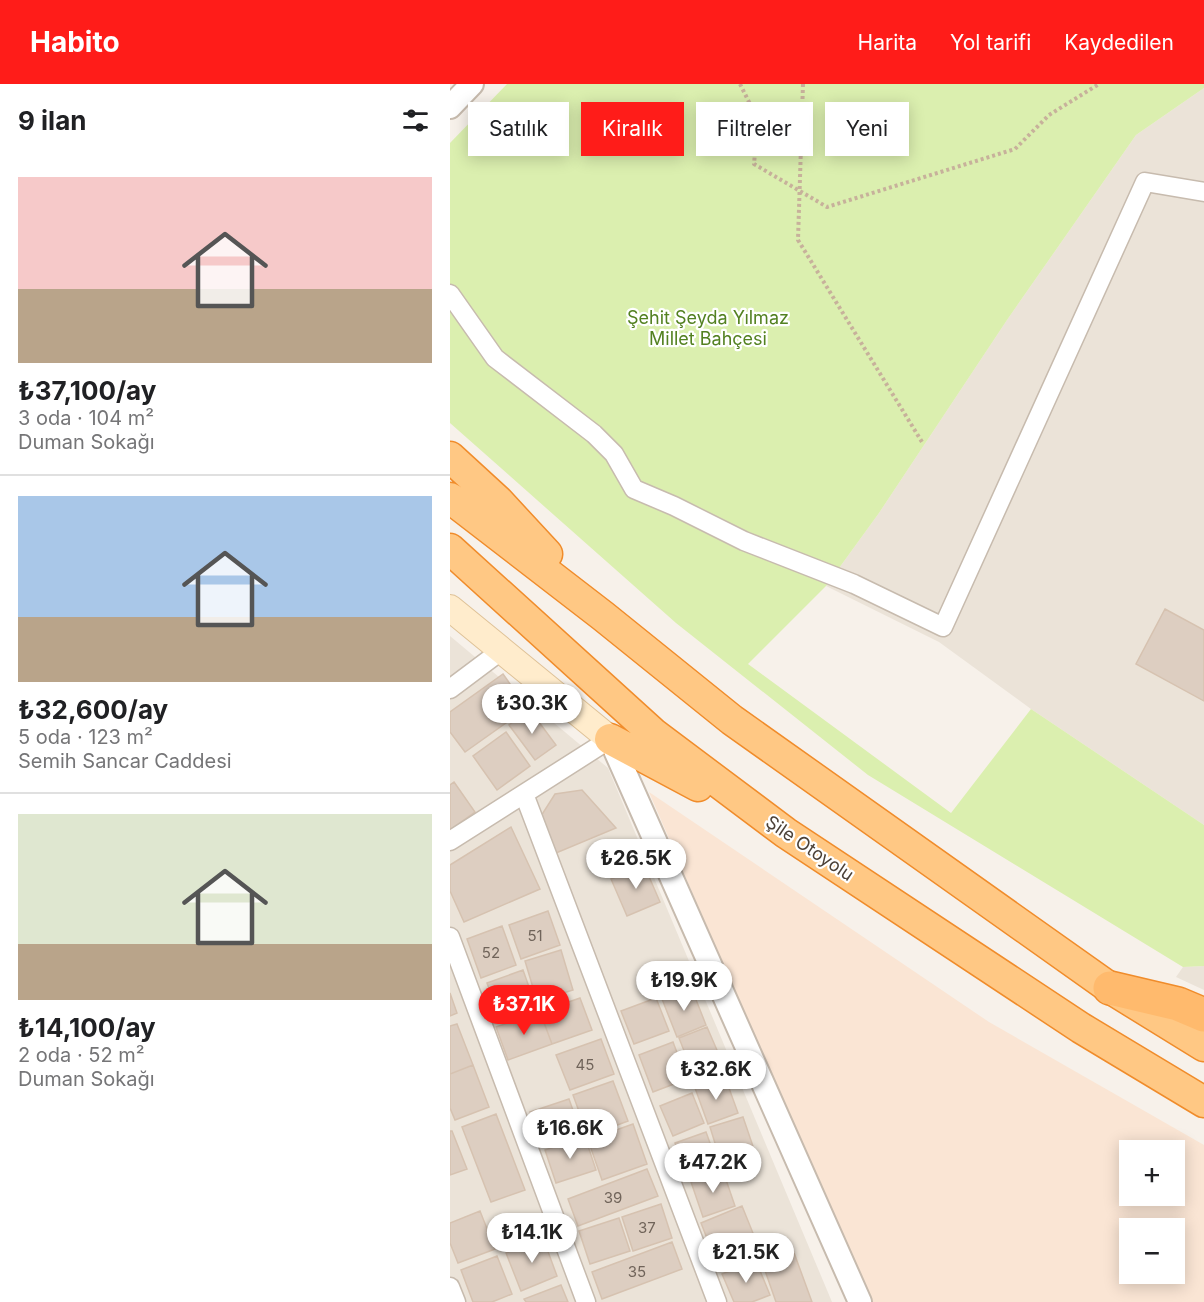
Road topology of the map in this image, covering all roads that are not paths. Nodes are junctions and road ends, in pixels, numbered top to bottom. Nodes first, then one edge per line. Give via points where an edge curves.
1 (472, 84) edge
2 (450, 107) edge
3 (1204, 192) edge
4 (450, 294) edge
5 (450, 457) edge
6 (450, 498) edge
7 (450, 549) edge
8 (450, 608) edge
9 (603, 616) junction
10 (502, 650) junction
11 (450, 688) edge
12 (610, 739) junction
13 (524, 794) junction
14 (786, 833) junction
15 (450, 841) edge
16 (450, 937) edge
17 (1110, 988) junction
18 (1204, 1015) edge
19 (1204, 1046) edge
20 (1204, 1102) edge
21 (450, 1287) edge
22 (456, 1302) edge
23 (586, 1302) edge
24 (717, 1302) edge
25 (860, 1302) edge

1 - 2 street
3 - 4 street via 1145,182 943,627 634,489 614,454 594,434 495,358
5 - 9 highway via 498,501
6 - 9 highway
7 - 14 highway, Şile Otoyolu via 654,734
8 - 10 main road
9 - 17 highway via 732,720
10 - 11 street
10 - 12 main road
12 - 13 street
12 - 14 highway
12 - 25 street
13 - 15 street
13 - 24 street
14 - 20 highway, Şile Otoyolu via 1081,1028
16 - 23 street
17 - 18 highway via 1178,1004
17 - 19 highway
21 - 22 street

